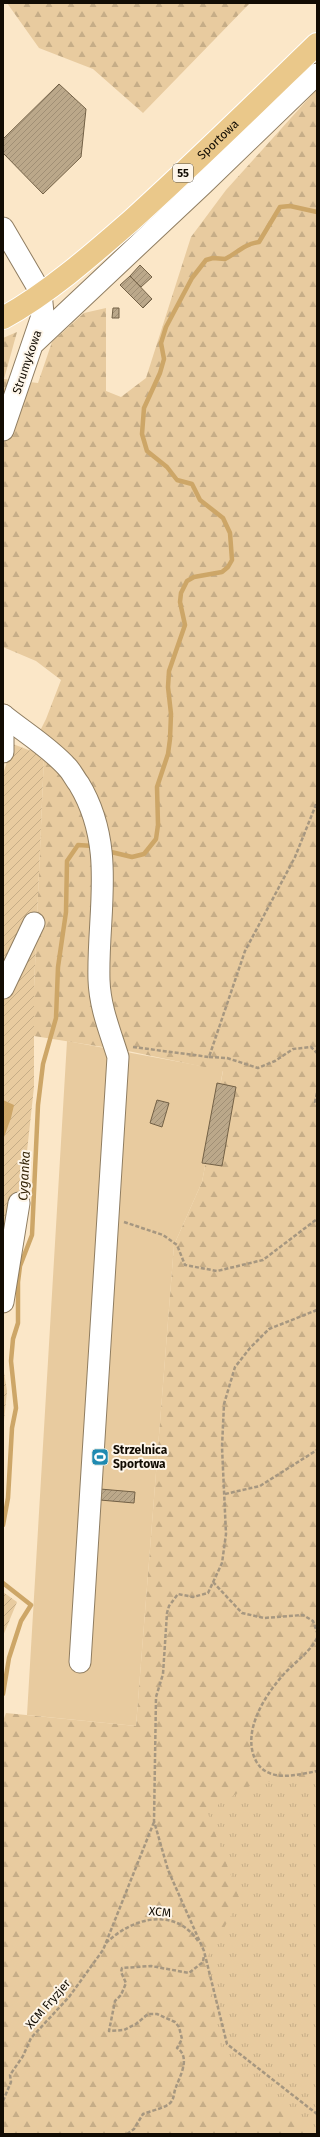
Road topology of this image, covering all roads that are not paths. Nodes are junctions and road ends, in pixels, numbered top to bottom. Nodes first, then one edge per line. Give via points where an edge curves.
1 (317, 44) edge
2 (317, 74) edge
3 (3, 228) edge
4 (41, 293) junction
5 (3, 318) edge
6 (35, 342) junction
7 (3, 430) edge
8 (3, 715) edge
9 (3, 752) edge
10 (34, 923) dead end
11 (3, 988) edge
12 (19, 1204) dead end
13 (3, 1302) edge
14 (80, 1662) dead end

1 - 4 main road, Sportowa / 55 via 180,177 100,248
2 - 6 street
3 - 4 street
4 - 5 main road, 55
4 - 6 street, Strumykowa via 43,313
6 - 7 street, Strumykowa
8 - 9 street
8 - 14 street via 51,751 68,768 93,812 100,836 102,877 99,981 104,1019 119,1067
10 - 11 street
12 - 13 street

